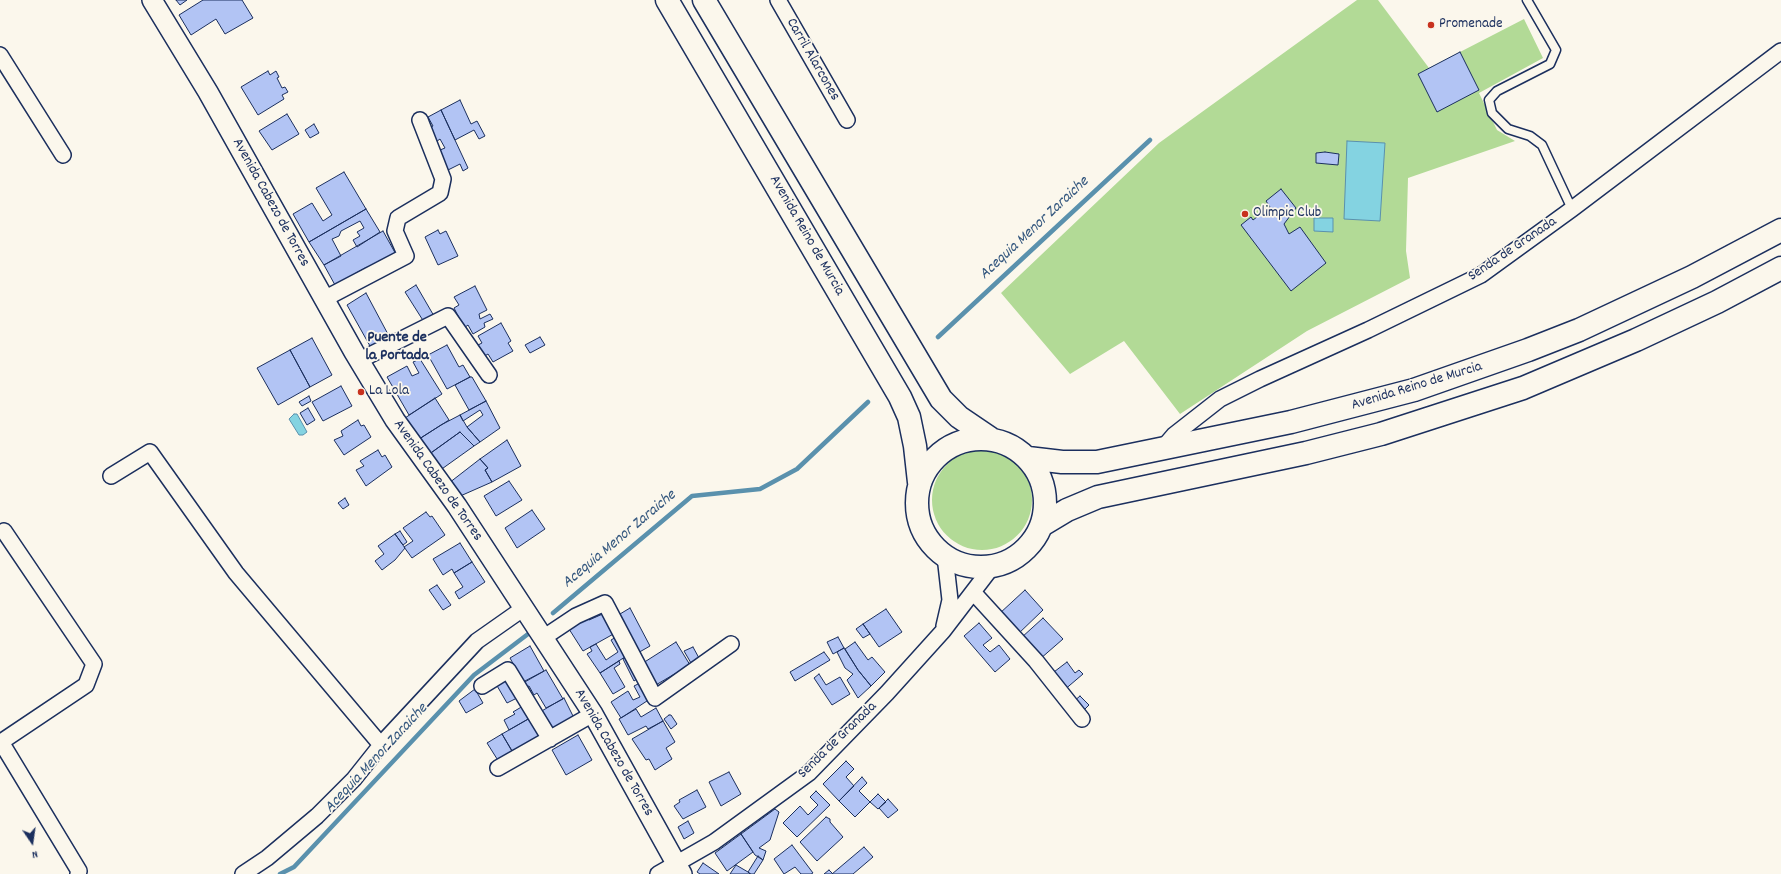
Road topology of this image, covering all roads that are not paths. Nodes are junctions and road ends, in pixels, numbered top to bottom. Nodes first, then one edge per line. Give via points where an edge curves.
1 (152, 0) edge
2 (667, 0) edge
3 (704, 0) edge
4 (778, 0) edge
5 (1528, 0) edge
6 (1781, 51) edge
7 (0, 55) edge
8 (420, 120) dead end
9 (847, 120) dead end
10 (63, 155) dead end
11 (1572, 209) junction
12 (1781, 230) edge
13 (1781, 268) edge
14 (324, 299) junction
15 (360, 360) junction
16 (489, 375) dead end
17 (990, 438) junction
18 (1162, 449) junction
19 (1028, 458) junction
20 (111, 476) dead end
21 (920, 482) junction
22 (1042, 525) junction
23 (4, 531) dead end
24 (945, 556) junction
25 (992, 566) junction
26 (973, 592) junction
27 (524, 608) junction
28 (943, 631) junction
29 (543, 638) junction
30 (731, 644) dead end
31 (482, 686) dead end
32 (593, 714) junction
33 (1082, 719) dead end
34 (550, 739) junction
35 (381, 745) junction
36 (498, 768) dead end
37 (679, 869) edge
38 (78, 874) edge
39 (243, 874) edge
40 (658, 874) edge

1 - 14 street, Avenida Cabezo de Torres via 208,92
2 - 21 main road, Avenida Reino de Murcia via 900,397 909,417
3 - 17 main road via 941,399 959,417
4 - 9 street, Carril Alarcones
5 - 11 lane via 1556,50 1550,64 1497,91 1489,100 1492,113 1508,129 1530,136 1542,145
6 - 11 street, Senda de Granada
7 - 10 street
8 - 14 street via 443,179 440,193 398,218 395,231 406,256
11 - 18 street, Senda de Granada via 1481,275 1220,399 1174,435
12 - 18 main road, Avenida Reino de Murcia via 1630,307 1528,350 1464,373 1358,406
13 - 22 main road via 1636,340 1523,388 1382,434 1098,497 1067,510
14 - 15 street, Avenida Cabezo de Torres
15 - 16 street via 448,316
15 - 27 street, Avenida Cabezo de Torres via 395,420 457,506
17 - 19 main road via 1010,445
17 - 21 main road via 967,440 947,448 930,463
18 - 19 main road, Avenida Reino de Murcia via 1097,462 1062,462
19 - 22 main road via 1042,478 1046,501
20 - 35 street via 150,452 236,573
21 - 24 main road via 917,493 918,516 927,538
22 - 25 main road via 1031,545 1013,559
23 - 38 street via 94,664 86,685 1,742 80,871
24 - 25 main road via 967,566
24 - 28 street, Senda de Granada via 950,600
25 - 26 street, Senda de Granada
26 - 28 street, Senda de Granada
26 - 33 street via 1036,661
27 - 29 street, Avenida Cabezo de Torres
27 - 35 street via 477,641
28 - 37 street, Senda de Granada via 809,773
29 - 30 street via 576,616 605,603 655,698
29 - 32 street, Avenida Cabezo de Torres
31 - 34 street via 508,670
32 - 34 street
32 - 37 street, Avenida Cabezo de Torres
34 - 36 street
35 - 39 street via 354,779 317,816 267,858
37 - 40 street, Senda de Granada

